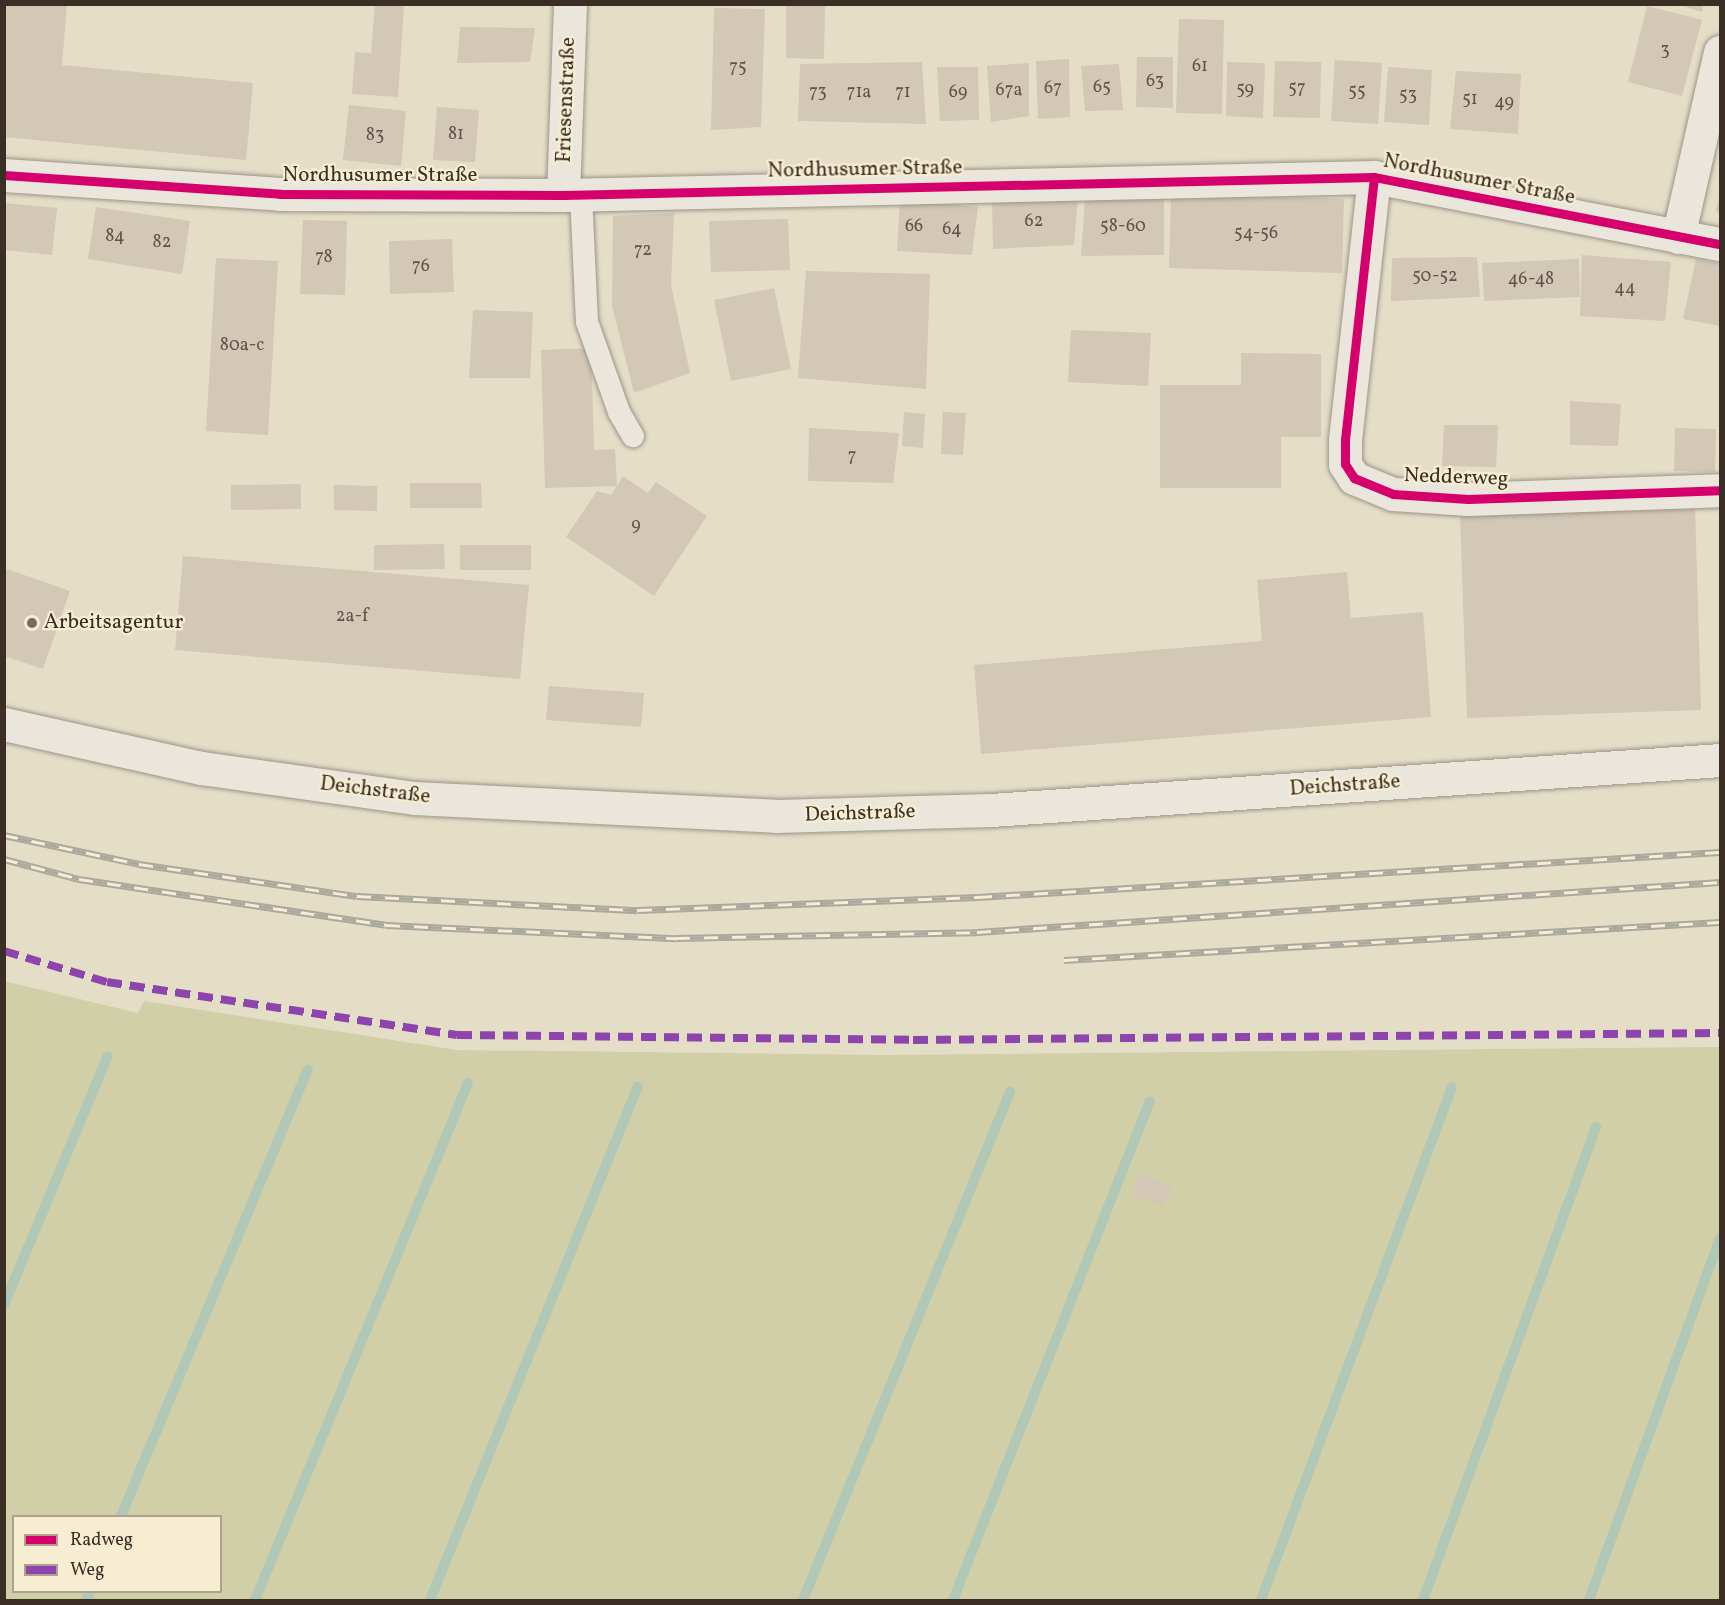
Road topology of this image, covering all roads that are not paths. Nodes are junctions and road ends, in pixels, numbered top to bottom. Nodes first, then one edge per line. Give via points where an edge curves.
1 (570, 4) edge
2 (1720, 52) edge
3 (4, 175) edge
4 (1374, 177) junction
5 (572, 195) junction
6 (1678, 237) junction
7 (1720, 244) edge
8 (633, 436) dead end
9 (1720, 490) edge
10 (4, 724) edge
11 (1720, 760) edge

1 - 5 street, Friesenstraße
2 - 6 street
3 - 5 street, Nordhusumer Straße via 280,194
4 - 5 street, Nordhusumer Straße
4 - 6 street, Nordhusumer Straße
4 - 9 street, Nedderweg via 1345,440 1346,464 1354,478 1393,494 1468,499
5 - 8 lane via 587,322
6 - 7 street, Nordhusumer Straße
10 - 11 street, Deichstraße via 201,768 414,798 776,816 991,810

